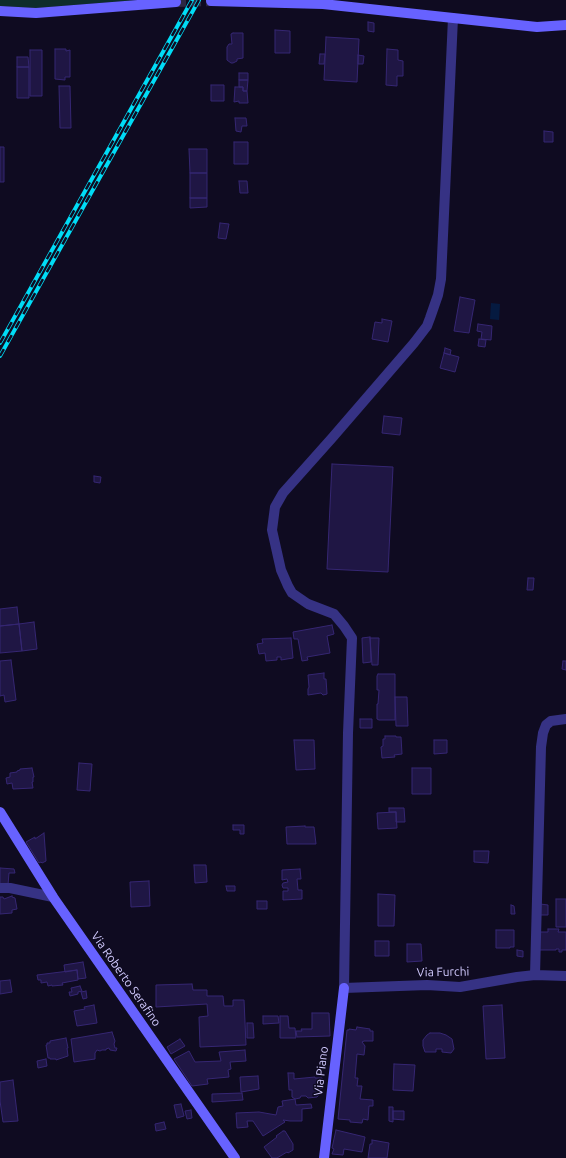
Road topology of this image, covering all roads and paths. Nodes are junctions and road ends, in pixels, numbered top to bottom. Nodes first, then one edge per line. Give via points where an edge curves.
1 (211, 1) edge
2 (176, 2) dead end
3 (0, 11) edge
4 (453, 18) junction
5 (566, 24) edge
6 (566, 720) edge
7 (0, 812) edge
8 (0, 888) edge
9 (53, 897) junction
10 (535, 975) junction
11 (566, 976) edge
12 (344, 988) junction
13 (235, 1158) edge
14 (324, 1158) edge

1 - 4 street via 323,4
2 - 3 street via 36,13
4 - 5 street via 538,27
4 - 12 street via 440,279 430,318 414,343 283,493 273,516 272,530 281,570 292,594 308,604 334,614 352,638
6 - 10 street via 546,724 541,747
7 - 9 street, Via Roberto Serafino
8 - 9 street
9 - 13 street, Via Roberto Serafino
10 - 11 street, Via Furchi
10 - 12 street, Via Furchi via 460,987 427,985
12 - 14 street, Via Piano

